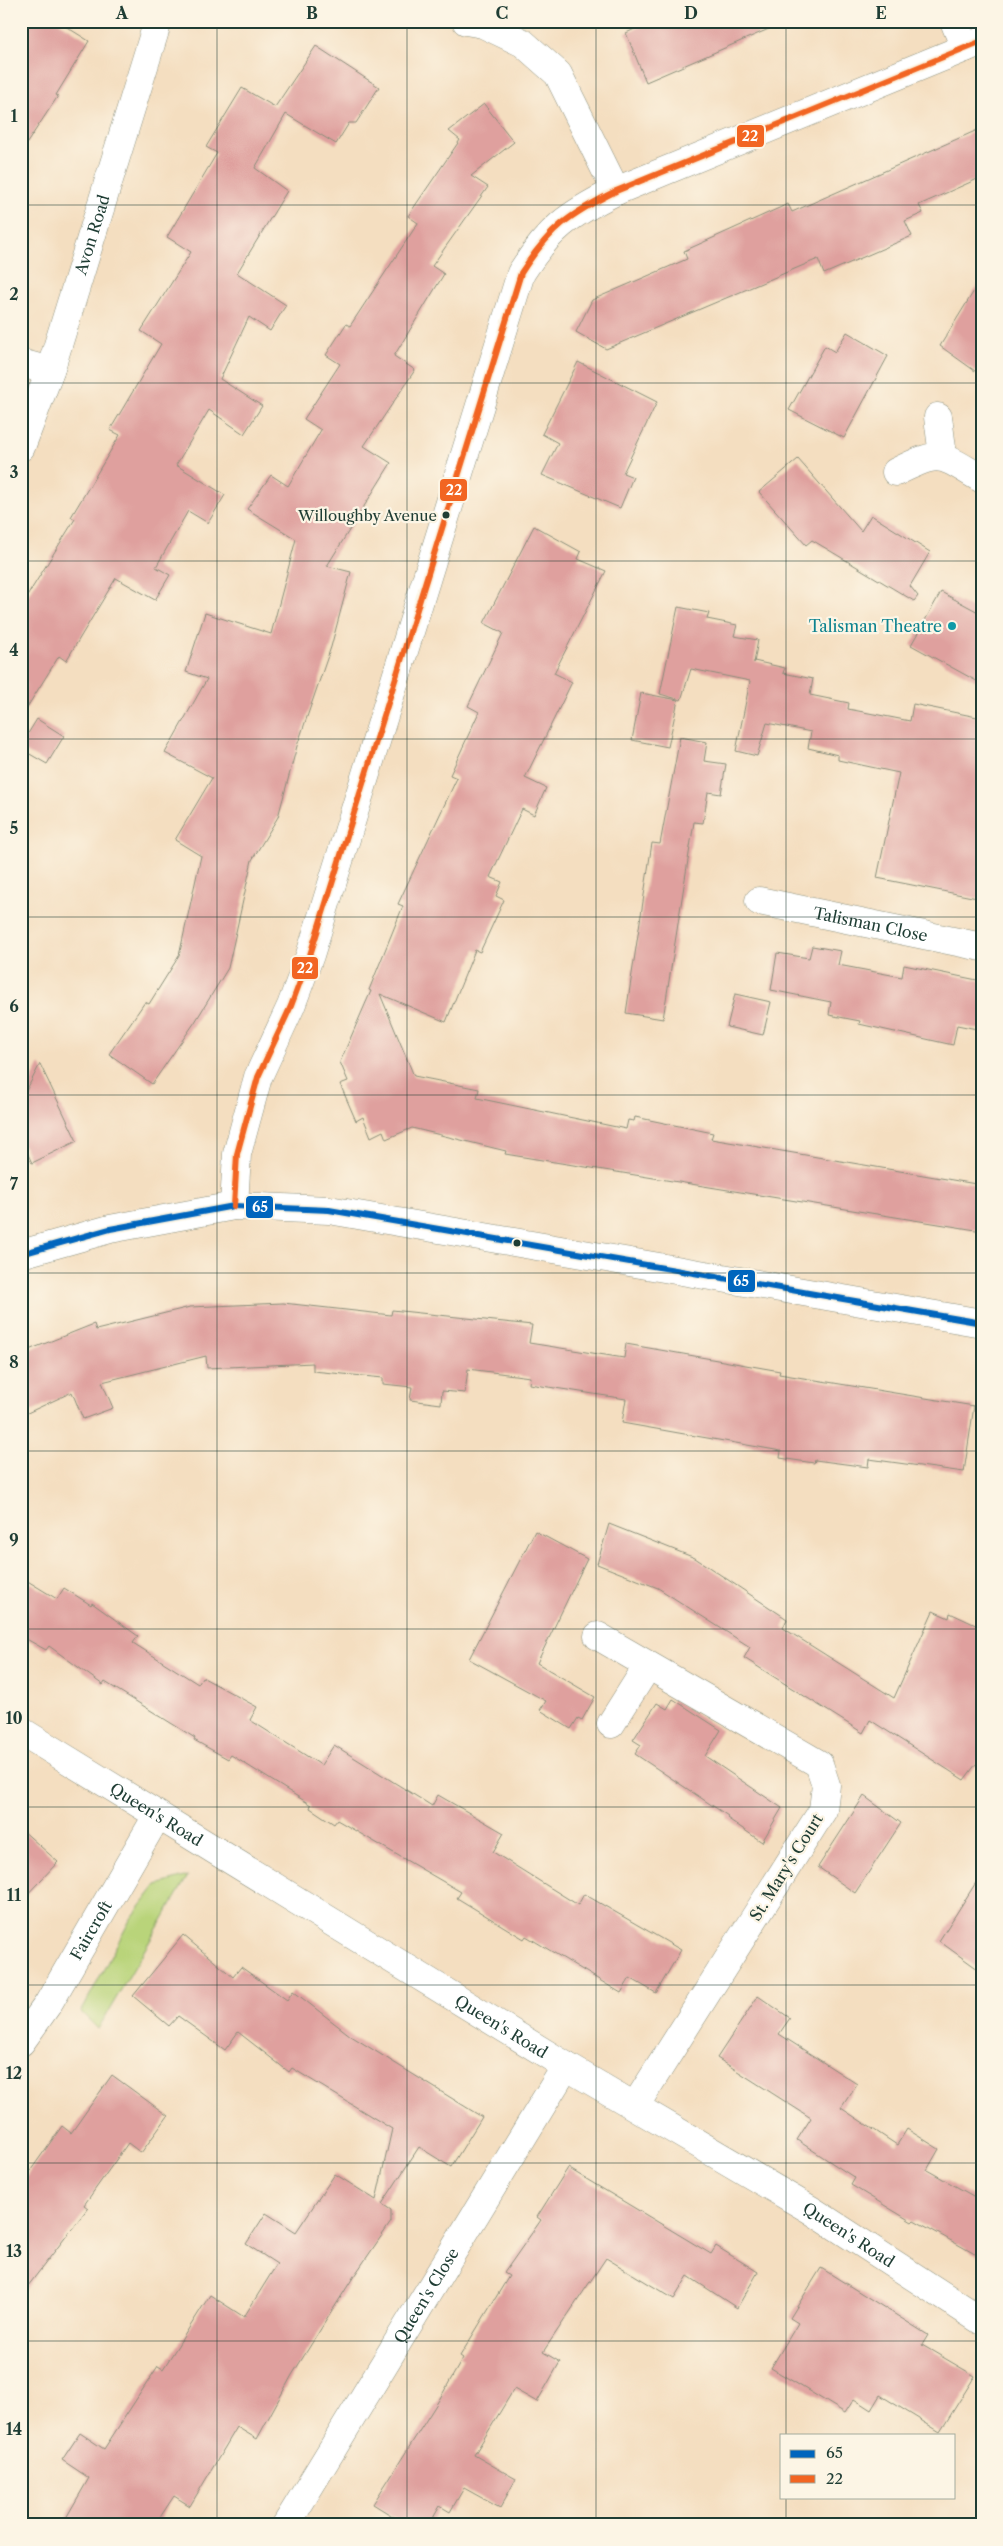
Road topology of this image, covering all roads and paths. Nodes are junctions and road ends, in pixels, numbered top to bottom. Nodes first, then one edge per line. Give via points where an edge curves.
1 (158, 21) edge
2 (466, 21) edge
3 (954, 21) edge
4 (973, 44) edge
5 (616, 191) junction
6 (21, 363) edge
7 (50, 371) junction
8 (938, 417) dead end
9 (21, 447) edge
10 (943, 456) junction
11 (896, 472) dead end
12 (982, 479) edge
13 (759, 901) dead end
14 (982, 947) edge
15 (234, 1206) junction
16 (21, 1254) edge
17 (982, 1322) edge
18 (598, 1636) dead end
19 (647, 1667) junction
20 (611, 1724) dead end
21 (21, 1731) edge
22 (157, 1816) junction
23 (21, 2042) edge
24 (566, 2066) junction
25 (635, 2106) junction
26 (982, 2321) edge
27 (286, 2525) edge

1 - 7 street, Avon Road
2 - 5 street via 483,24 523,43 558,74
3 - 4 street
4 - 5 street
5 - 15 street via 587,205 560,224 540,243 521,273 310,955 291,1006 258,1077 237,1154
6 - 7 street
7 - 9 street, Avon Road
8 - 10 street
10 - 11 street via 926,457
10 - 12 street
13 - 14 street, Talisman Close
15 - 16 street via 110,1229
15 - 17 street via 329,1210
18 - 19 street, St. Mary's Court
19 - 20 street
19 - 25 street, St. Mary's Court via 819,1764 826,1785 823,1810
21 - 22 street, Queen's Road
22 - 23 street, Faircroft via 48,2004
22 - 24 street, Queen's Road
24 - 25 street, Queen's Road
24 - 27 street, Queen's Close
25 - 26 street, Queen's Road via 811,2210

